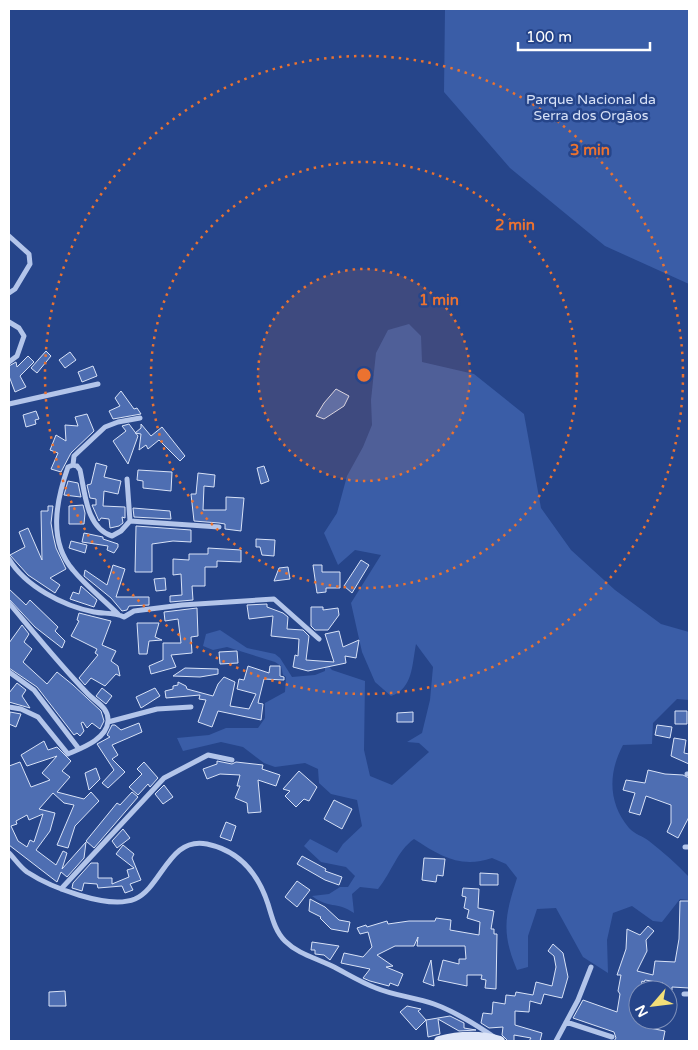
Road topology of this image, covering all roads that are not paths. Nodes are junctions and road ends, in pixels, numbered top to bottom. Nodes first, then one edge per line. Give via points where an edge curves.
1 (9, 236) edge
2 (9, 293) edge
3 (9, 322) edge
4 (9, 362) edge
5 (98, 384) dead end
6 (9, 404) edge
7 (140, 418) dead end
8 (73, 465) junction
9 (127, 479) dead end
10 (130, 521) junction
11 (219, 526) dead end
12 (9, 559) edge
13 (9, 604) edge
14 (118, 614) junction
15 (319, 640) dead end
16 (9, 672) edge
17 (9, 707) edge
18 (191, 707) dead end
19 (108, 722) junction
20 (79, 749) junction
21 (232, 760) dead end
22 (9, 853) edge
23 (61, 889) junction
24 (591, 967) dead end
25 (566, 1022) junction
26 (612, 1036) dead end
27 (439, 1041) edge
28 (499, 1041) edge
29 (556, 1041) edge

1 - 2 street via 29,254 30,264 15,290
3 - 4 street via 24,336 17,356
5 - 6 street
7 - 8 street via 105,427 74,456
8 - 10 street via 80,470 84,495 99,530 112,536
8 - 14 street via 68,467 58,502 59,543 73,571
9 - 10 street
10 - 11 street
12 - 14 street via 16,570 56,598 93,612
13 - 19 street via 106,710
14 - 15 street via 124,617 134,611 182,605 274,599
16 - 20 street via 34,690
17 - 20 street via 38,717 68,754
18 - 19 street via 157,709
19 - 20 street via 92,743
21 - 23 street via 208,755 164,778
22 - 23 street via 25,870 44,883
23 - 28 street via 120,902 135,898 150,887 176,852 205,843 235,854 248,865 260,881 273,924 284,941 302,953 377,988 460,1014
24 - 25 street
25 - 26 street
25 - 29 street
27 - 28 street via 453,1037

